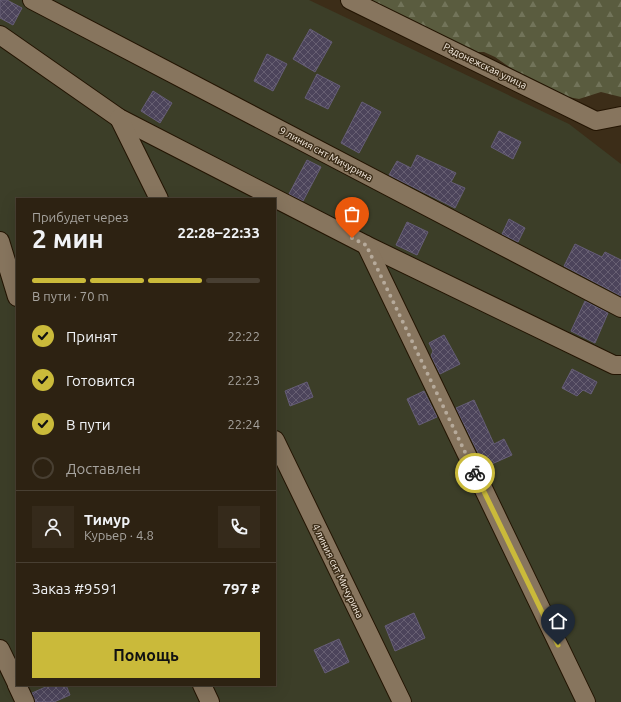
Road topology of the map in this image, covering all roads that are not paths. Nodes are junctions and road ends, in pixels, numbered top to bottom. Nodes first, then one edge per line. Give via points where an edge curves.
1 (32, 0) edge
2 (350, 0) edge
3 (0, 35) edge
4 (621, 116) edge
5 (119, 118) junction
6 (159, 198) edge
7 (275, 198) edge
8 (276, 199) edge
9 (0, 241) edge
10 (366, 245) junction
11 (16, 294) edge
12 (621, 308) edge
13 (619, 370) edge
14 (276, 442) edge
15 (0, 649) edge
16 (16, 683) edge
17 (17, 686) edge
18 (202, 686) edge
19 (25, 702) edge
20 (210, 702) edge
21 (402, 702) edge
22 (586, 702) edge

1 - 12 street, 9 линия снт Мичурина
2 - 4 street, Радонежская улица via 596,121
3 - 5 street
5 - 6 street
5 - 7 street
8 - 10 street
9 - 11 street
10 - 13 street
10 - 22 street
14 - 21 street, 4 линия снт Мичурина
15 - 16 street
17 - 19 street
18 - 20 street

